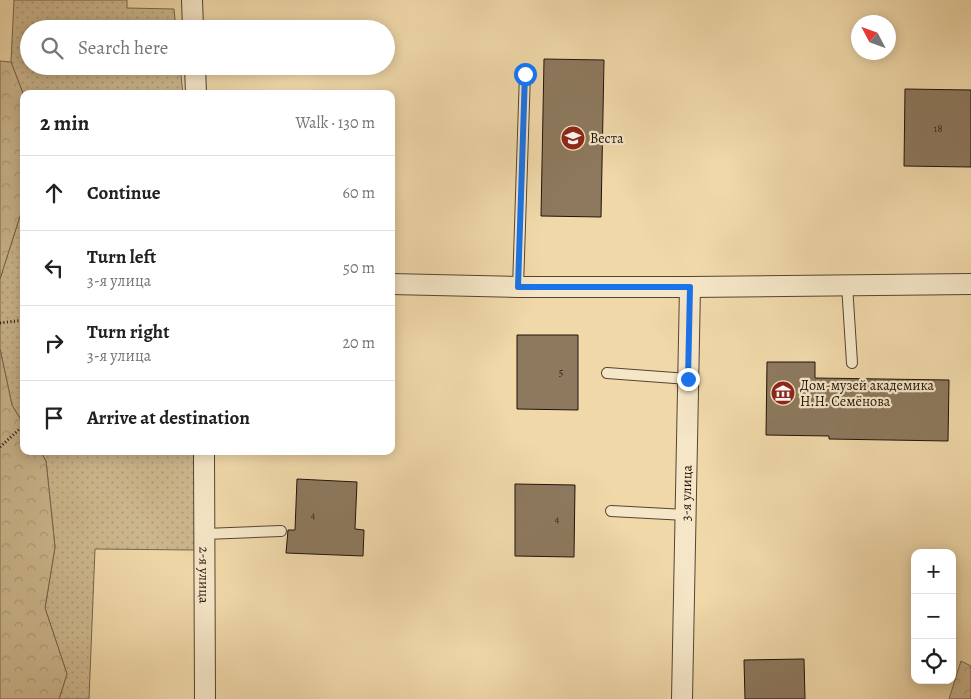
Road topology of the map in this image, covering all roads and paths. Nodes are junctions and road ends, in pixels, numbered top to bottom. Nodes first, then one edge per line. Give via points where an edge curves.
1 (192, 0) edge
2 (193, 20) edge
3 (525, 74) dead end
4 (195, 75) edge
5 (196, 90) edge
6 (395, 284) edge
7 (971, 284) edge
8 (847, 285) junction
9 (518, 287) junction
10 (690, 287) junction
11 (20, 320) edge
12 (0, 323) edge
13 (852, 363) dead end
14 (606, 373) dead end
15 (688, 379) junction
16 (20, 429) edge
17 (0, 447) edge
18 (204, 455) edge
19 (611, 512) dead end
20 (686, 515) junction
21 (280, 531) dead end
22 (205, 534) junction
23 (205, 699) edge
24 (682, 699) edge

1 - 2 street
3 - 9 lane
4 - 5 street
6 - 9 street
7 - 8 street
8 - 10 street
8 - 13 lane
9 - 10 street
10 - 15 street, 3-я улица
11 - 12 path
14 - 15 lane
15 - 20 street, 3-я улица
16 - 17 path
18 - 22 street, 2-я улица
19 - 20 lane
20 - 24 street, 3-я улица
21 - 22 lane
22 - 23 street, 2-я улица

